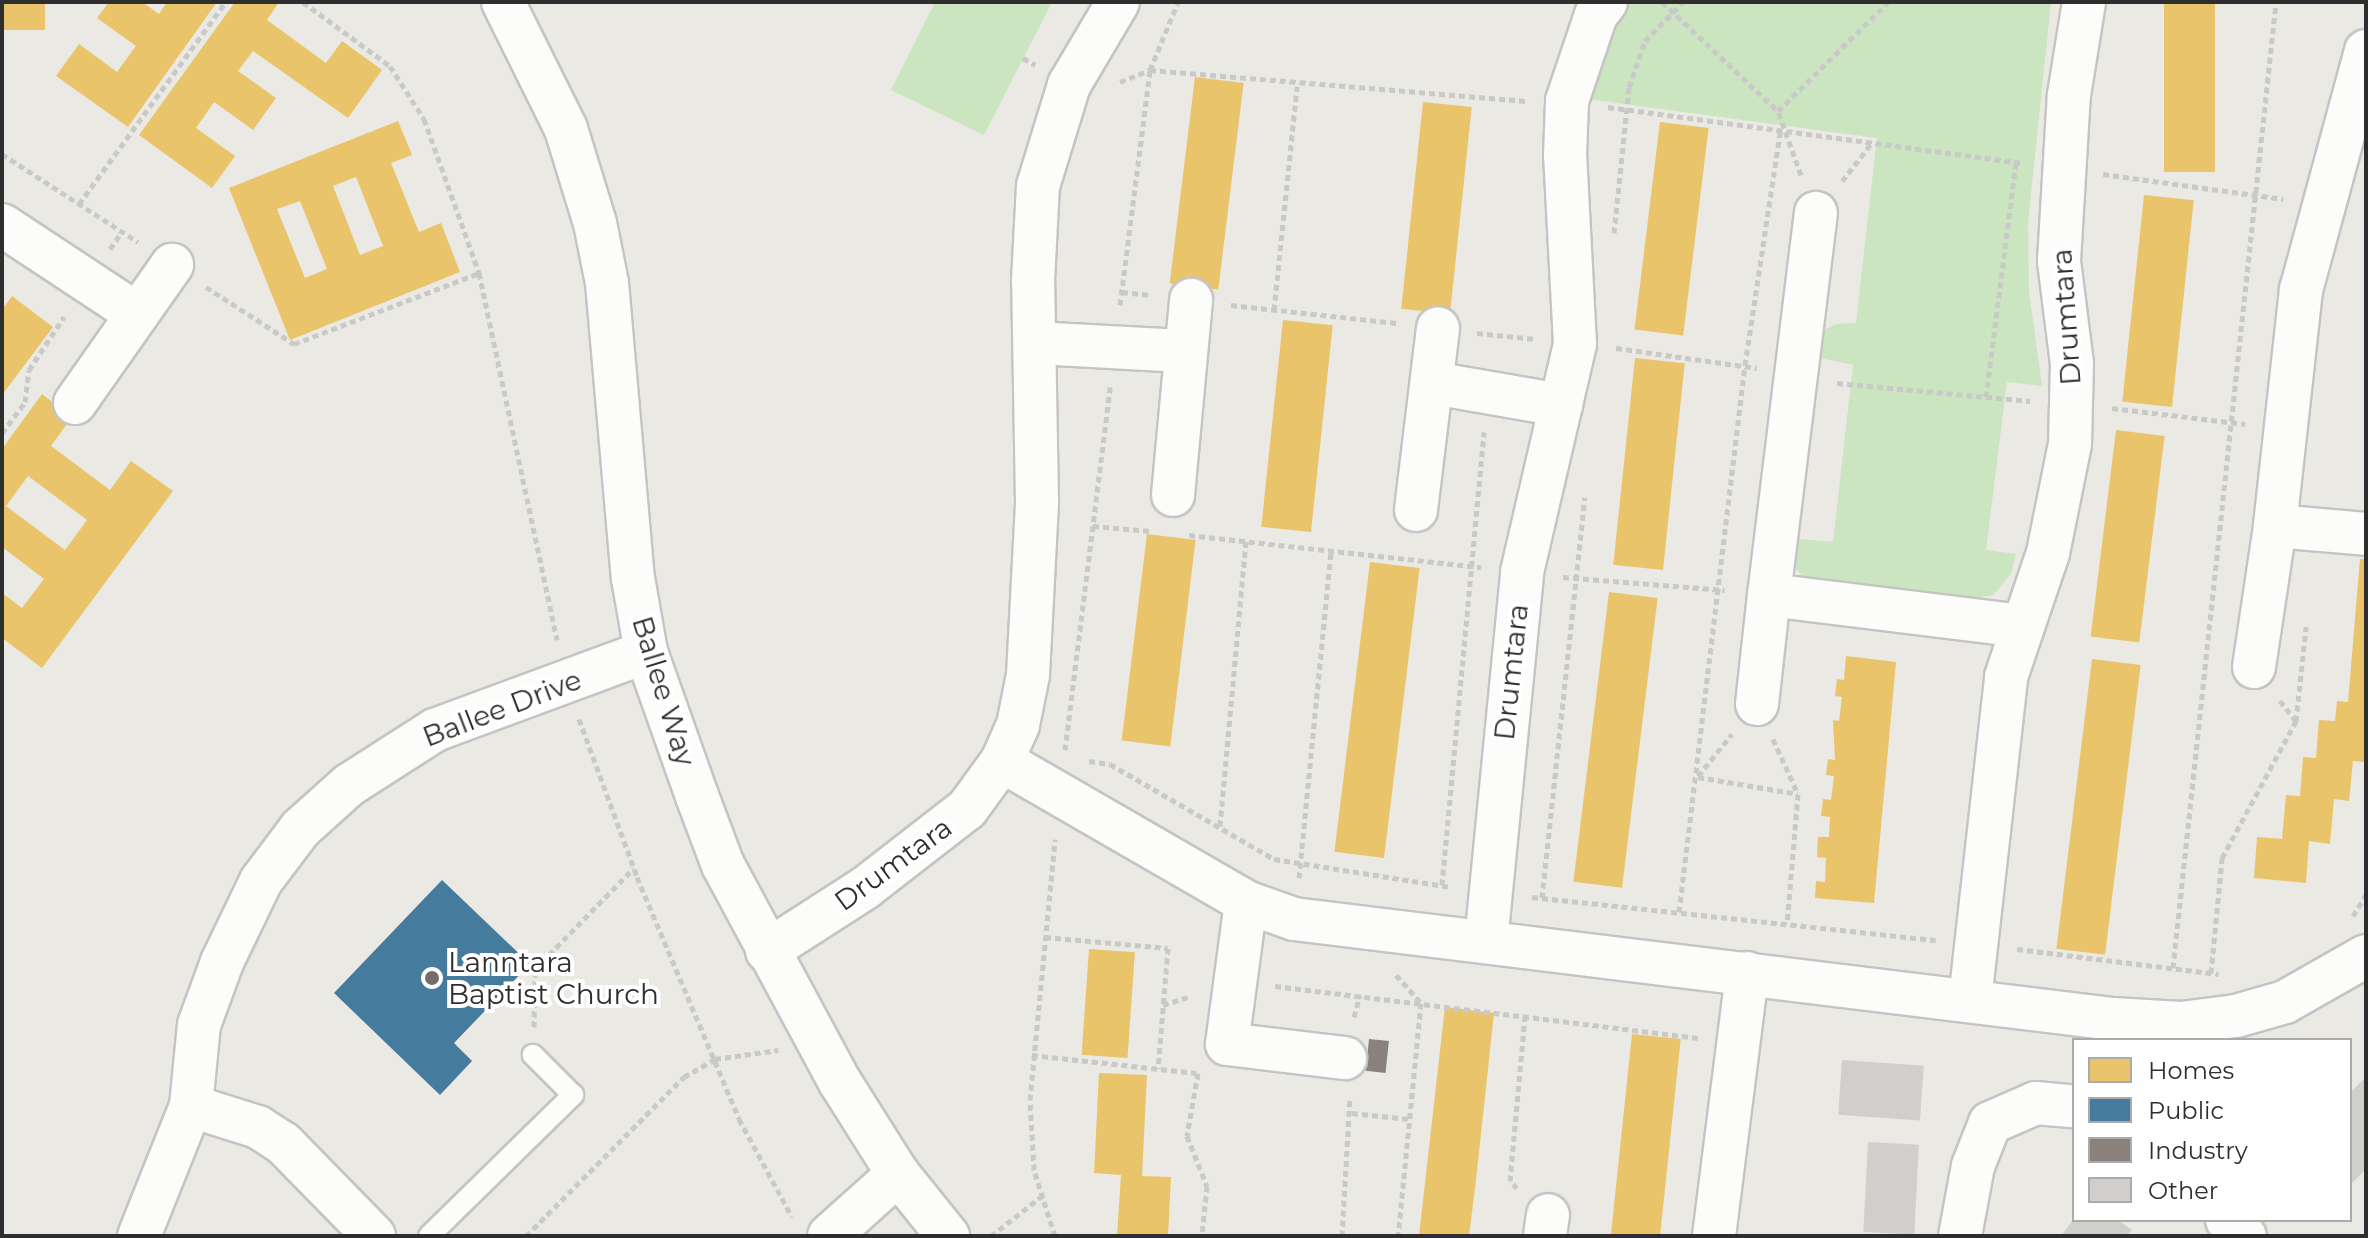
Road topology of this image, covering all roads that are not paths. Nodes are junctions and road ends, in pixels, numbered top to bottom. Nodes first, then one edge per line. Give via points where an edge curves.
1 (503, 2) edge
2 (1118, 2) edge
3 (1606, 2) edge
4 (2084, 2) edge
5 (2366, 51) edge
6 (1816, 213) road end
7 (2, 225) edge
8 (172, 265) road end
9 (1191, 300) road end
10 (137, 314) junction
11 (1438, 328) road end
12 (1036, 343) junction
13 (1185, 351) junction
14 (1433, 383) junction
15 (75, 403) dead end
16 (1561, 405) junction
17 (1173, 495) dead end
18 (1416, 510) dead end
19 (2275, 526) junction
20 (2366, 534) edge
21 (1769, 595) junction
22 (2020, 626) junction
23 (646, 652) junction
24 (2254, 667) road end
25 (1757, 704) road end
26 (1002, 761) junction
27 (1246, 902) junction
28 (1486, 942) junction
29 (2356, 942) edge
30 (767, 951) junction
31 (1747, 973) junction
32 (1970, 1000) junction
33 (533, 1055) road end
34 (1345, 1058) road end
35 (191, 1106) junction
36 (2072, 1106) edge
37 (898, 1174) junction
38 (2229, 1222) edge
39 (812, 1229) edge
40 (139, 1236) edge
41 (374, 1236) edge
42 (429, 1236) edge
43 (948, 1236) edge
44 (1714, 1236) edge
45 (1960, 1236) edge
46 (2245, 1236) edge

1 - 23 street, Ballee Way via 555,104 595,223 607,283 633,578
2 - 12 street, Drumtara via 1069,85 1048,143 1033,233
3 - 16 street, Drumtara via 1596,15 1567,101 1575,344
4 - 22 street, Drumtara via 2059,261 2072,364 2070,444 2048,553
5 - 19 street via 2301,290
6 - 21 street
7 - 10 street
8 - 10 street
9 - 13 street
10 - 15 street
11 - 14 street
12 - 13 street
12 - 26 street, Drumtara via 1037,502 1028,675 1018,725
13 - 17 street
14 - 16 street
14 - 18 street
16 - 28 street, Drumtara via 1522,572
19 - 20 street
19 - 24 street
21 - 22 street
21 - 25 street
22 - 32 street, Drumtara via 2006,677
23 - 30 street, Ballee Way via 723,865
23 - 35 street, Ballee Drive via 435,730 349,785 300,829 254,893 222,962 199,1025
26 - 27 street via 1062,776
26 - 30 street, Drumtara via 967,809 937,835
27 - 28 street via 1294,919
27 - 34 street via 1227,1044
28 - 31 street
29 - 32 street via 2285,1002 2208,1020 2113,1019
30 - 37 street, Ballee Way
31 - 32 street
31 - 44 street
33 - 42 lane via 573,1095
35 - 40 street, Ballee Drive
35 - 41 street via 258,1127 283,1143
36 - 45 street via 2036,1103 1990,1123 1973,1166
37 - 39 street
37 - 43 street, Ballee Way
38 - 46 street

